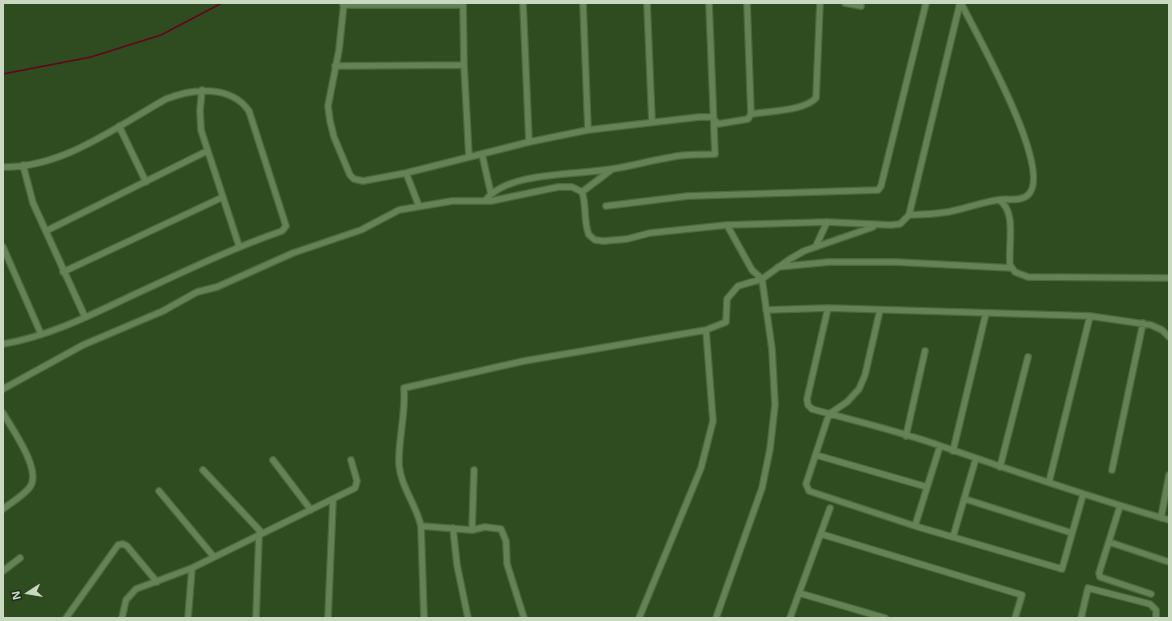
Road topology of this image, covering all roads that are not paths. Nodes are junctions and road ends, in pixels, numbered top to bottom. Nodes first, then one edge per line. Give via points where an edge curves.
1 (523, 3) edge
2 (583, 3) edge
3 (647, 3) edge
4 (709, 3) edge
5 (747, 3) edge
6 (820, 3) edge
7 (845, 3) edge
8 (926, 3) edge
9 (961, 3) edge
10 (344, 4) edge
11 (463, 4) edge
12 (861, 6) dead end
13 (464, 65) junction
14 (335, 66) junction
15 (202, 90) junction
16 (751, 114) junction
17 (712, 118) junction
18 (652, 122) junction
19 (118, 126) junction
20 (588, 130) junction
21 (529, 142) junction
22 (207, 151) junction
23 (482, 154) junction
24 (468, 157) junction
25 (23, 165) junction
26 (3, 167) edge
27 (611, 170) junction
28 (406, 173) junction
29 (146, 182) junction
30 (582, 192) junction
31 (491, 194) junction
32 (222, 197) junction
33 (999, 200) junction
34 (485, 201) junction
35 (420, 206) junction
36 (606, 206) dead end
37 (909, 216) junction
38 (827, 222) junction
39 (727, 225) junction
40 (877, 226) junction
41 (46, 232) junction
42 (239, 246) junction
43 (816, 246) junction
44 (3, 248) edge
45 (778, 267) junction
46 (1012, 268) junction
47 (63, 272) junction
48 (1169, 278) edge
49 (762, 279) junction
50 (828, 308) junction
51 (766, 310) junction
52 (880, 310) junction
53 (986, 313) junction
54 (1090, 316) junction
55 (85, 317) junction
56 (1143, 323) junction
57 (706, 330) junction
58 (41, 334) junction
59 (1169, 337) edge
60 (3, 344) edge
61 (925, 351) dead end
62 (1028, 357) dead end
63 (3, 389) edge
64 (3, 413) edge
65 (829, 414) junction
66 (906, 436) junction
67 (940, 446) junction
68 (954, 451) junction
69 (816, 455) junction
70 (976, 458) junction
71 (272, 460) dead end
72 (351, 460) dead end
73 (1000, 467) junction
74 (203, 470) dead end
75 (474, 470) dead end
76 (1112, 470) dead end
77 (1169, 475) edge
78 (1049, 482) junction
79 (927, 487) junction
80 (159, 491) dead end
81 (1083, 495) junction
82 (965, 499) junction
83 (333, 500) junction
84 (1120, 506) junction
85 (830, 508) dead end
86 (3, 509) edge
87 (311, 510) junction
88 (1161, 518) junction
89 (1169, 520) edge
90 (421, 526) junction
91 (916, 526) junction
92 (453, 528) junction
93 (472, 530) junction
94 (261, 533) junction
95 (1072, 533) junction
96 (821, 534) junction
97 (953, 537) junction
98 (1109, 542) junction
99 (214, 557) junction
100 (20, 558) dead end
101 (1169, 562) edge
102 (192, 568) junction
103 (3, 571) edge
104 (157, 582) junction
105 (800, 593) junction
106 (1151, 594) dead end
107 (66, 618) edge
108 (122, 618) edge
109 (188, 618) edge
110 (256, 618) edge
111 (328, 618) edge
112 (424, 618) edge
113 (468, 618) edge
114 (524, 618) edge
115 (639, 618) edge
116 (716, 618) edge
117 (790, 618) edge
118 (885, 618) edge
119 (1015, 618) edge
120 (1081, 618) edge
121 (1156, 618) edge

1 - 21 street
2 - 20 street
3 - 18 street
4 - 17 street
5 - 16 street
6 - 16 street via 816,98 803,106
7 - 12 street
8 - 36 street via 878,190 688,196
9 - 33 street via 1017,114 1033,170 1034,182 1027,196
9 - 37 street
10 - 11 street
10 - 14 street
11 - 13 street
13 - 14 street
13 - 24 street
14 - 28 street via 328,106 330,121 350,174 354,179 363,181
15 - 19 street via 166,99
15 - 22 street via 201,130
15 - 42 street via 233,96 243,102 249,111 286,220 286,226 282,231
16 - 17 street via 748,119 718,124
17 - 18 street
17 - 27 street via 715,154 673,156
18 - 20 street
19 - 25 street via 68,155
19 - 29 street
20 - 21 street
21 - 23 street
22 - 29 street
22 - 32 street
23 - 24 street
23 - 31 street
24 - 28 street
25 - 26 street
25 - 41 street via 33,203
27 - 30 street
27 - 31 street via 566,172 514,183
28 - 35 street
29 - 41 street
30 - 34 street via 572,187 558,187
30 - 39 street via 586,228 595,240 616,240 650,233
31 - 34 street
32 - 42 street
32 - 47 street
33 - 37 street via 948,212
33 - 46 street via 1008,208 1010,218
34 - 35 street via 461,200
35 - 63 street via 399,210 361,230 294,253 217,287 197,292 151,316 83,345
37 - 40 street via 900,224
38 - 39 street
38 - 40 street
38 - 43 street
39 - 49 street via 752,270
40 - 43 street
41 - 47 street
42 - 55 street
43 - 45 street via 790,258
44 - 58 street
45 - 46 street via 829,262 895,262
45 - 49 street
46 - 48 street via 1028,278
47 - 55 street
49 - 51 street
49 - 57 street via 738,286 727,299 726,322
50 - 51 street
50 - 52 street
50 - 65 street via 807,399 812,409
51 - 116 street via 772,349 775,405 770,449 757,505
52 - 53 street
52 - 65 street via 865,375 859,389 840,408
53 - 54 street
53 - 68 street
54 - 56 street
54 - 78 street
55 - 58 street
56 - 59 street via 1151,324
56 - 76 street
57 - 90 street via 524,361 404,388 405,405 399,465 403,486 419,516
57 - 115 street via 713,421 701,468
58 - 60 street
61 - 66 street
62 - 73 street
64 - 86 street via 26,452 33,478 29,488
65 - 66 street
65 - 69 street
66 - 67 street
67 - 68 street
67 - 79 street
68 - 70 street
69 - 79 street
69 - 91 street via 806,484 809,491
70 - 73 street
70 - 82 street
71 - 87 street
72 - 83 street via 357,481 355,488
73 - 78 street
74 - 94 street
75 - 93 street
77 - 88 street
78 - 81 street
79 - 91 street
80 - 99 street
81 - 84 street
81 - 95 street
82 - 95 street
82 - 97 street
83 - 87 street
83 - 111 street
84 - 88 street
84 - 98 street
85 - 96 street
87 - 94 street
88 - 89 street
90 - 92 street
90 - 112 street
91 - 97 street
92 - 93 street
92 - 113 street via 457,565
93 - 114 street via 501,529 506,541 507,564
94 - 99 street
94 - 110 street
95 - 97 street via 1062,569
96 - 105 street
96 - 119 street via 1022,595
98 - 101 street
98 - 106 street via 1100,577
99 - 102 street
100 - 103 street
102 - 104 street
102 - 109 street
104 - 107 street via 126,546 118,545
104 - 108 street via 130,593
105 - 117 street
105 - 118 street
120 - 121 street via 1088,588 1150,604 1156,610

